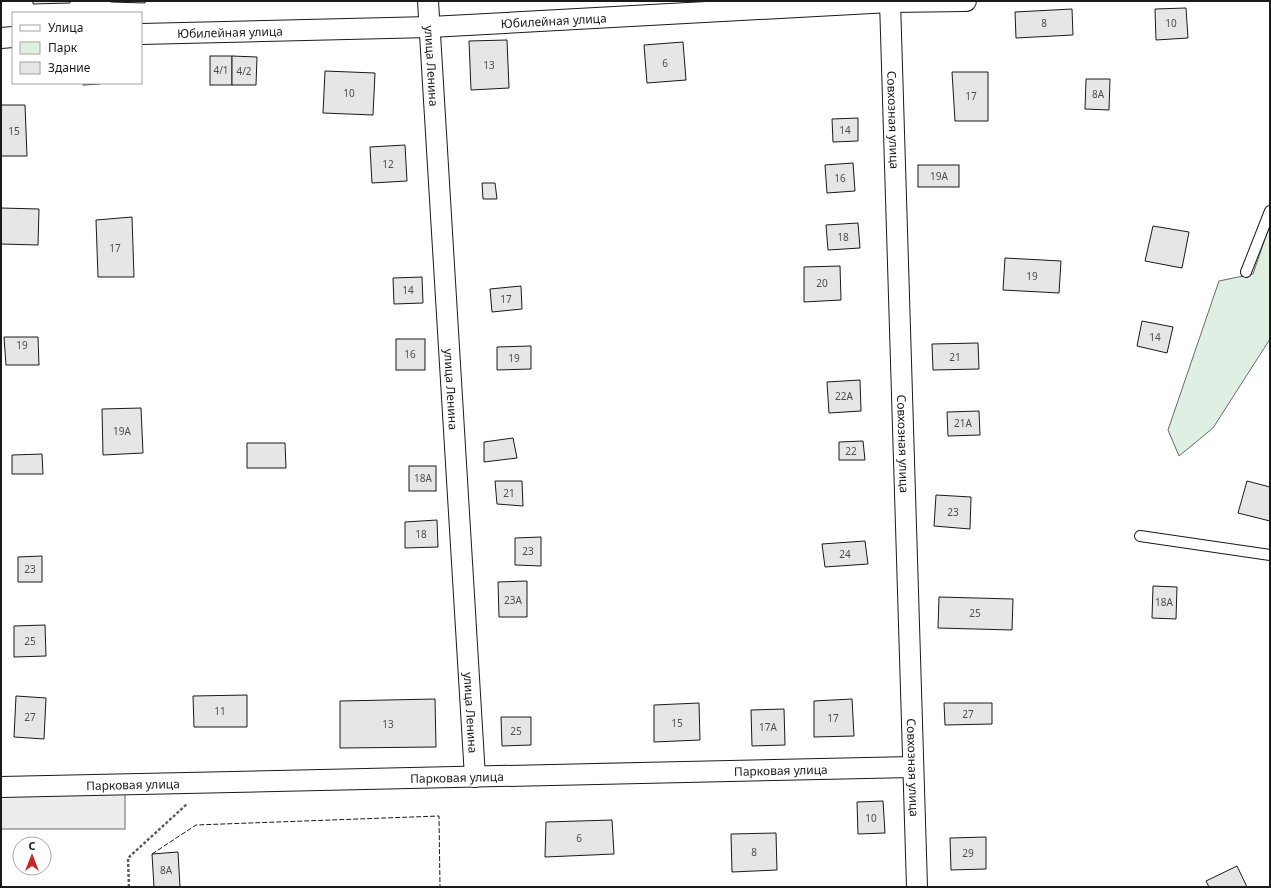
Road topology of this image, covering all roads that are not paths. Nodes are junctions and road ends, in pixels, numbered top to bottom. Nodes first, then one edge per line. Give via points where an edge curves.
1 (428, 1) edge
2 (966, 1) edge
3 (890, 2) edge
4 (430, 27) junction
5 (142, 34) edge
6 (12, 37) edge
7 (1, 38) edge
8 (1270, 211) edge
9 (1246, 272) dead end
10 (1140, 536) dead end
11 (1270, 555) edge
12 (914, 767) junction
13 (475, 777) junction
14 (1, 787) edge
15 (917, 887) edge

1 - 4 street, улица Ленина
2 - 3 street, Юбилейная улица
3 - 4 street, Юбилейная улица
3 - 12 street, Совхозная улица
4 - 5 street, Юбилейная улица
4 - 13 street, улица Ленина
6 - 7 street
8 - 9 lane
10 - 11 lane
12 - 13 street, Парковая улица
12 - 15 street, Совхозная улица
13 - 14 street, Парковая улица

